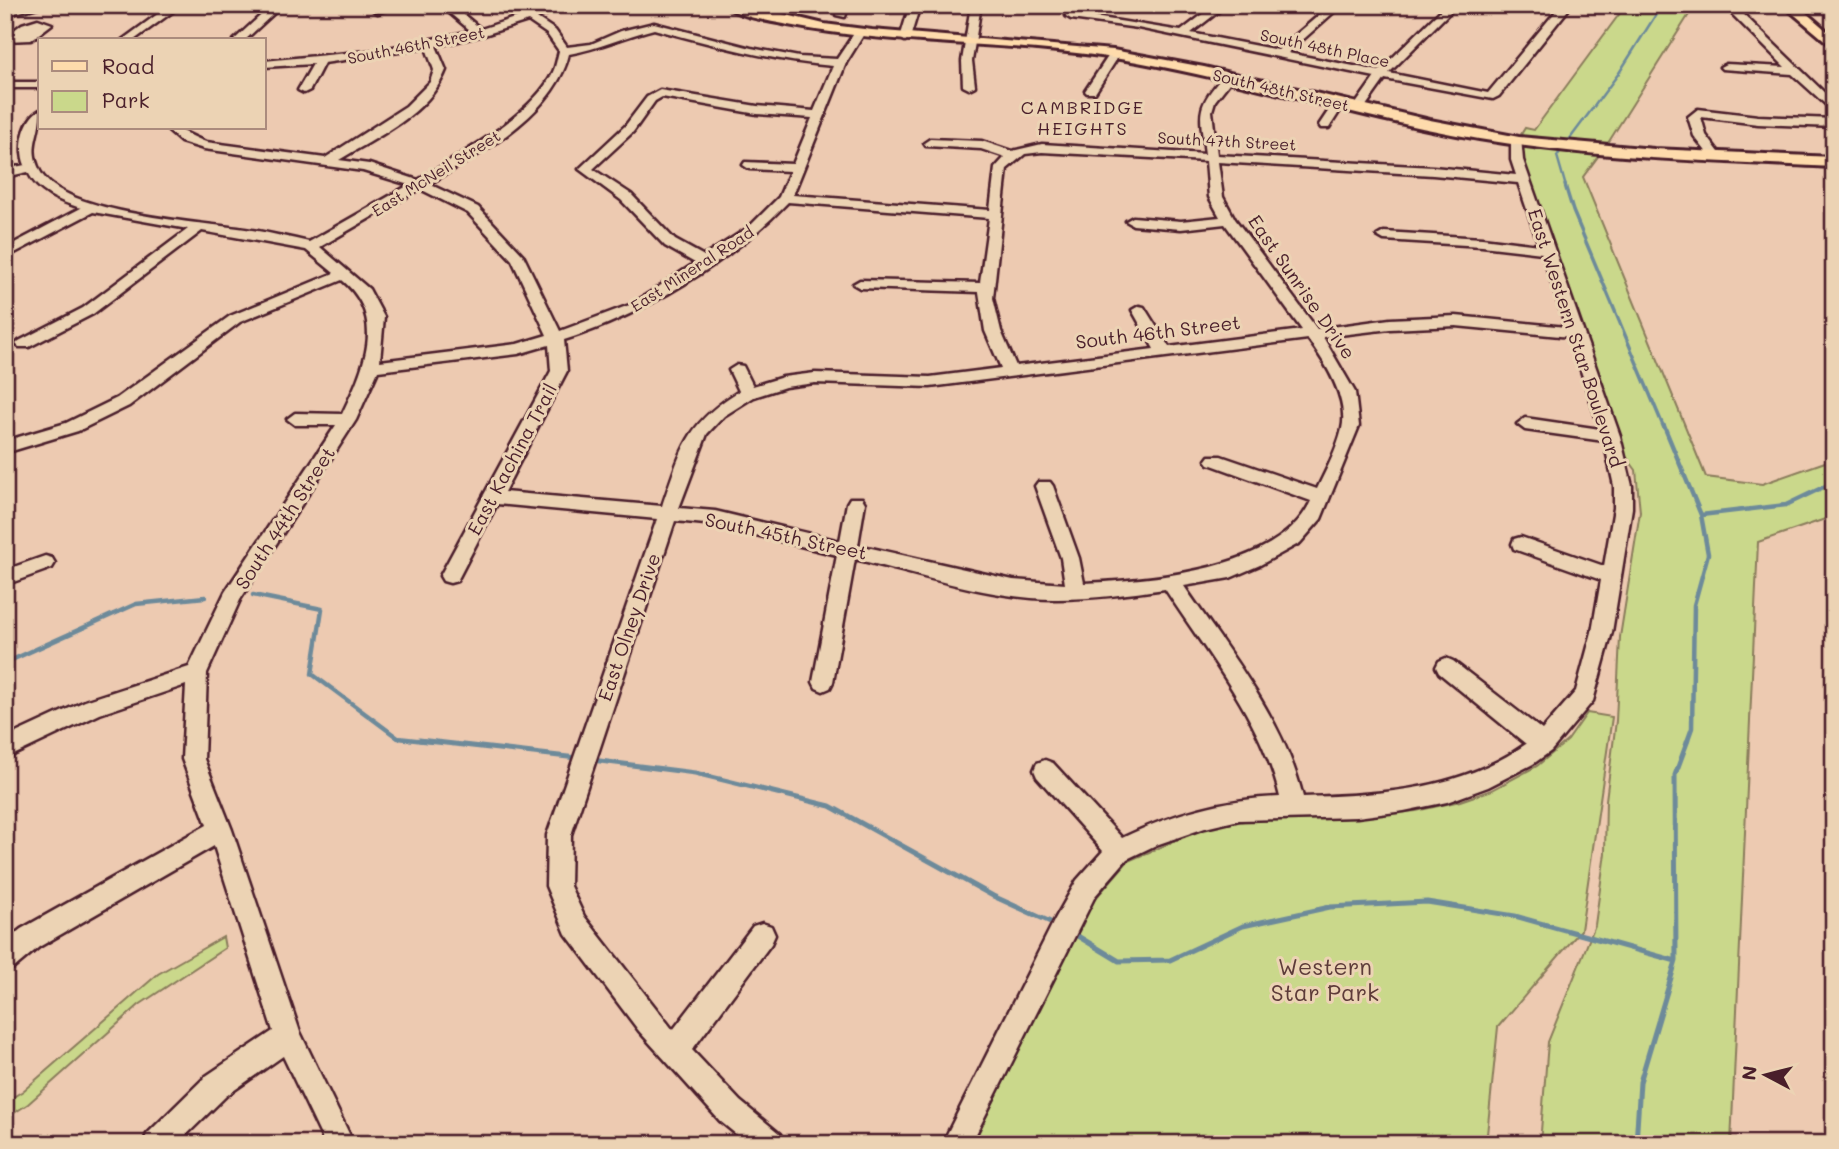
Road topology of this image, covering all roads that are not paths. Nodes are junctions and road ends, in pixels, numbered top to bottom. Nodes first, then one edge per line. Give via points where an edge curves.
1 (177, 5) edge
2 (278, 5) edge
3 (397, 5) edge
4 (445, 5) edge
5 (564, 5) edge
6 (730, 5) edge
7 (915, 5) edge
8 (976, 5) edge
9 (1222, 5) edge
10 (1337, 5) edge
11 (1452, 5) edge
12 (1567, 5) edge
13 (1728, 5) edge
14 (1789, 5) edge
15 (1810, 5) edge
16 (31, 6) edge
17 (378, 10) dead end
18 (1070, 11) edge
19 (5, 13) edge
20 (530, 18) junction
21 (33, 23) dead end
22 (1834, 26) edge
23 (481, 33) junction
24 (859, 34) junction
25 (1183, 34) junction
26 (130, 38) edge
27 (241, 38) edge
28 (905, 38) junction
29 (970, 41) junction
30 (1834, 44) edge
31 (430, 45) junction
32 (564, 51) junction
33 (1115, 54) junction
34 (1279, 55) junction
35 (320, 61) junction
36 (839, 63) junction
37 (266, 64) edge
38 (1726, 67) dead end
39 (1794, 71) junction
40 (1381, 77) junction
41 (1227, 78) junction
42 (5, 85) edge
43 (38, 85) edge
44 (970, 86) dead end
45 (304, 90) dead end
46 (1091, 91) dead end
47 (1339, 103) junction
48 (1359, 108) junction
49 (1834, 109) edge
50 (818, 115) junction
51 (38, 117) edge
52 (1834, 123) edge
53 (1325, 125) dead end
54 (174, 130) edge
55 (1517, 141) junction
56 (930, 143) dead end
57 (1013, 156) junction
58 (1716, 156) junction
59 (1211, 158) junction
60 (328, 161) junction
61 (1834, 163) edge
62 (749, 164) dead end
63 (31, 167) junction
64 (799, 168) junction
65 (5, 173) edge
66 (1524, 180) junction
67 (422, 185) junction
68 (785, 198) junction
69 (91, 208) junction
70 (996, 214) junction
71 (1133, 220) dead end
72 (1229, 220) junction
73 (197, 228) junction
74 (1384, 236) dead end
75 (310, 247) junction
76 (1548, 250) junction
77 (5, 254) edge
78 (706, 262) junction
79 (345, 274) junction
80 (860, 284) dead end
81 (987, 288) junction
82 (1139, 310) dead end
83 (1575, 333) junction
84 (1312, 334) junction
85 (556, 338) junction
86 (24, 344) dead end
87 (1164, 352) junction
88 (372, 367) junction
89 (737, 370) dead end
90 (1011, 372) junction
91 (748, 393) junction
92 (295, 419) dead end
93 (348, 420) junction
94 (1525, 424) dead end
95 (1611, 436) junction
96 (5, 447) edge
97 (1214, 460) dead end
98 (1044, 486) dead end
99 (493, 497) junction
100 (1322, 498) junction
101 (856, 503) dead end
102 (668, 513) junction
103 (1521, 544) dead end
104 (847, 548) junction
105 (45, 563) dead end
106 (450, 576) dead end
107 (1611, 576) junction
108 (5, 578) edge
109 (1170, 581) junction
110 (1076, 591) junction
111 (1446, 667) dead end
112 (197, 673) junction
113 (823, 682) dead end
114 (1543, 744) junction
115 (5, 749) edge
116 (1045, 770) dead end
117 (1294, 808) junction
118 (220, 830) junction
119 (1119, 851) junction
120 (762, 935) dead end
121 (5, 959) edge
122 (288, 1037) junction
123 (674, 1051) junction
124 (157, 1144) edge
125 (340, 1144) edge
126 (770, 1144) edge
127 (956, 1144) edge

1 - 26 street
2 - 27 street
3 - 17 street
4 - 23 street
5 - 20 street, South 46th Street
6 - 24 main road, South 48th Street via 796,24
7 - 28 street
8 - 29 street
9 - 25 street
10 - 34 street
11 - 40 street
12 - 40 street, South 48th Place via 1489,97
13 - 39 street
14 - 30 main road
15 - 22 main road
16 - 19 street
16 - 21 street
18 - 25 street, South 48th Place
20 - 23 street, South 46th Street
20 - 32 street via 551,32
23 - 31 street, South 46th Street
24 - 28 main road, South 48th Street
24 - 36 street, East Mineral Road
25 - 34 street, South 48th Place
28 - 29 main road, South 48th Street
29 - 33 main road, South 48th Street
29 - 44 street
31 - 35 street, South 46th Street
31 - 60 street via 439,62 436,83 414,106
32 - 36 street via 593,47 654,26 751,51
32 - 67 street, East McNeil Street via 559,72 542,97 485,146
33 - 41 main road, South 48th Street
33 - 46 street
34 - 40 street, South 48th Place
35 - 37 street, South 46th Street
35 - 45 street
36 - 50 street, East Mineral Road
38 - 39 street
39 - 49 street
40 - 48 street
41 - 47 main road, South 48th Street
41 - 59 street, East Sunrise Drive via 1206,111
42 - 43 street
47 - 48 main road, South 48th Street
47 - 53 street
48 - 55 main road, South 48th Street
50 - 64 street, East Mineral Road
50 - 78 street via 660,93 585,169 626,198 672,245
51 - 63 street via 27,142
52 - 58 street via 1698,113 1694,117 1700,136
54 - 60 street via 204,145
55 - 58 main road, South 48th Street
55 - 66 street, East Western Star Boulevard
56 - 57 street via 982,145
57 - 59 street, South 47th Street via 1042,148
57 - 70 street via 1001,167
58 - 61 main road, South 48th Street
59 - 66 street, South 47th Street
59 - 72 street, East Sunrise Drive via 1216,197
60 - 67 street
62 - 64 street
63 - 65 street
63 - 69 street, South 44th Street via 45,186 61,197
64 - 68 street, East Mineral Road
66 - 76 street, East Western Star Boulevard
67 - 75 street, East McNeil Street
67 - 85 street via 473,210 518,258
68 - 70 street
68 - 78 street, East Mineral Road via 754,230
69 - 73 street, South 44th Street
69 - 77 street
70 - 81 street
71 - 72 street via 1181,225
72 - 84 street, East Sunrise Drive
73 - 75 street, South 44th Street
73 - 86 street via 88,311
74 - 76 street
75 - 79 street, South 44th Street
76 - 83 street, East Western Star Boulevard
78 - 85 street, East Mineral Road via 637,307
79 - 88 street, South 44th Street via 362,289 376,317
79 - 96 street via 236,319 123,402 72,427
80 - 81 street
81 - 90 street via 988,315
82 - 87 street
83 - 84 street, South 46th Street via 1456,321
83 - 95 street, East Western Star Boulevard
84 - 87 street, South 46th Street
84 - 100 street, East Sunrise Drive via 1348,392 1351,426
85 - 88 street, East Mineral Road via 480,356
85 - 99 street, East Kachina Trail via 559,371
87 - 90 street, South 46th Street
88 - 93 street, South 44th Street
89 - 91 street
90 - 91 street, South 46th Street via 930,382 815,378
91 - 102 street, East Olney Drive via 718,412 700,431
92 - 93 street
93 - 112 street, South 44th Street via 232,597
94 - 95 street
95 - 107 street, East Western Star Boulevard via 1620,466 1623,508
97 - 100 street
98 - 110 street via 1070,558
99 - 102 street, South 45th Street
99 - 106 street, East Kachina Trail
100 - 109 street, East Sunrise Drive via 1312,519 1283,544 1230,571
101 - 104 street
102 - 104 street, South 45th Street via 715,518
102 - 123 street, East Olney Drive via 558,835 558,886 575,925
103 - 107 street
104 - 110 street, South 45th Street via 1013,588
104 - 113 street
105 - 108 street
107 - 114 street, East Western Star Boulevard via 1586,695
109 - 110 street, East Sunrise Drive
109 - 117 street via 1268,729
111 - 114 street
112 - 115 street via 93,706
112 - 118 street, South 44th Street via 192,759
114 - 117 street, East Western Star Boulevard via 1480,780 1447,792 1357,806
116 - 119 street
117 - 119 street, East Western Star Boulevard via 1239,810 1205,817
118 - 121 street via 30,938
118 - 122 street, South 44th Street
119 - 127 street, East Western Star Boulevard via 1086,888
120 - 123 street
122 - 124 street via 216,1086
122 - 125 street, South 44th Street
123 - 126 street via 730,1111

